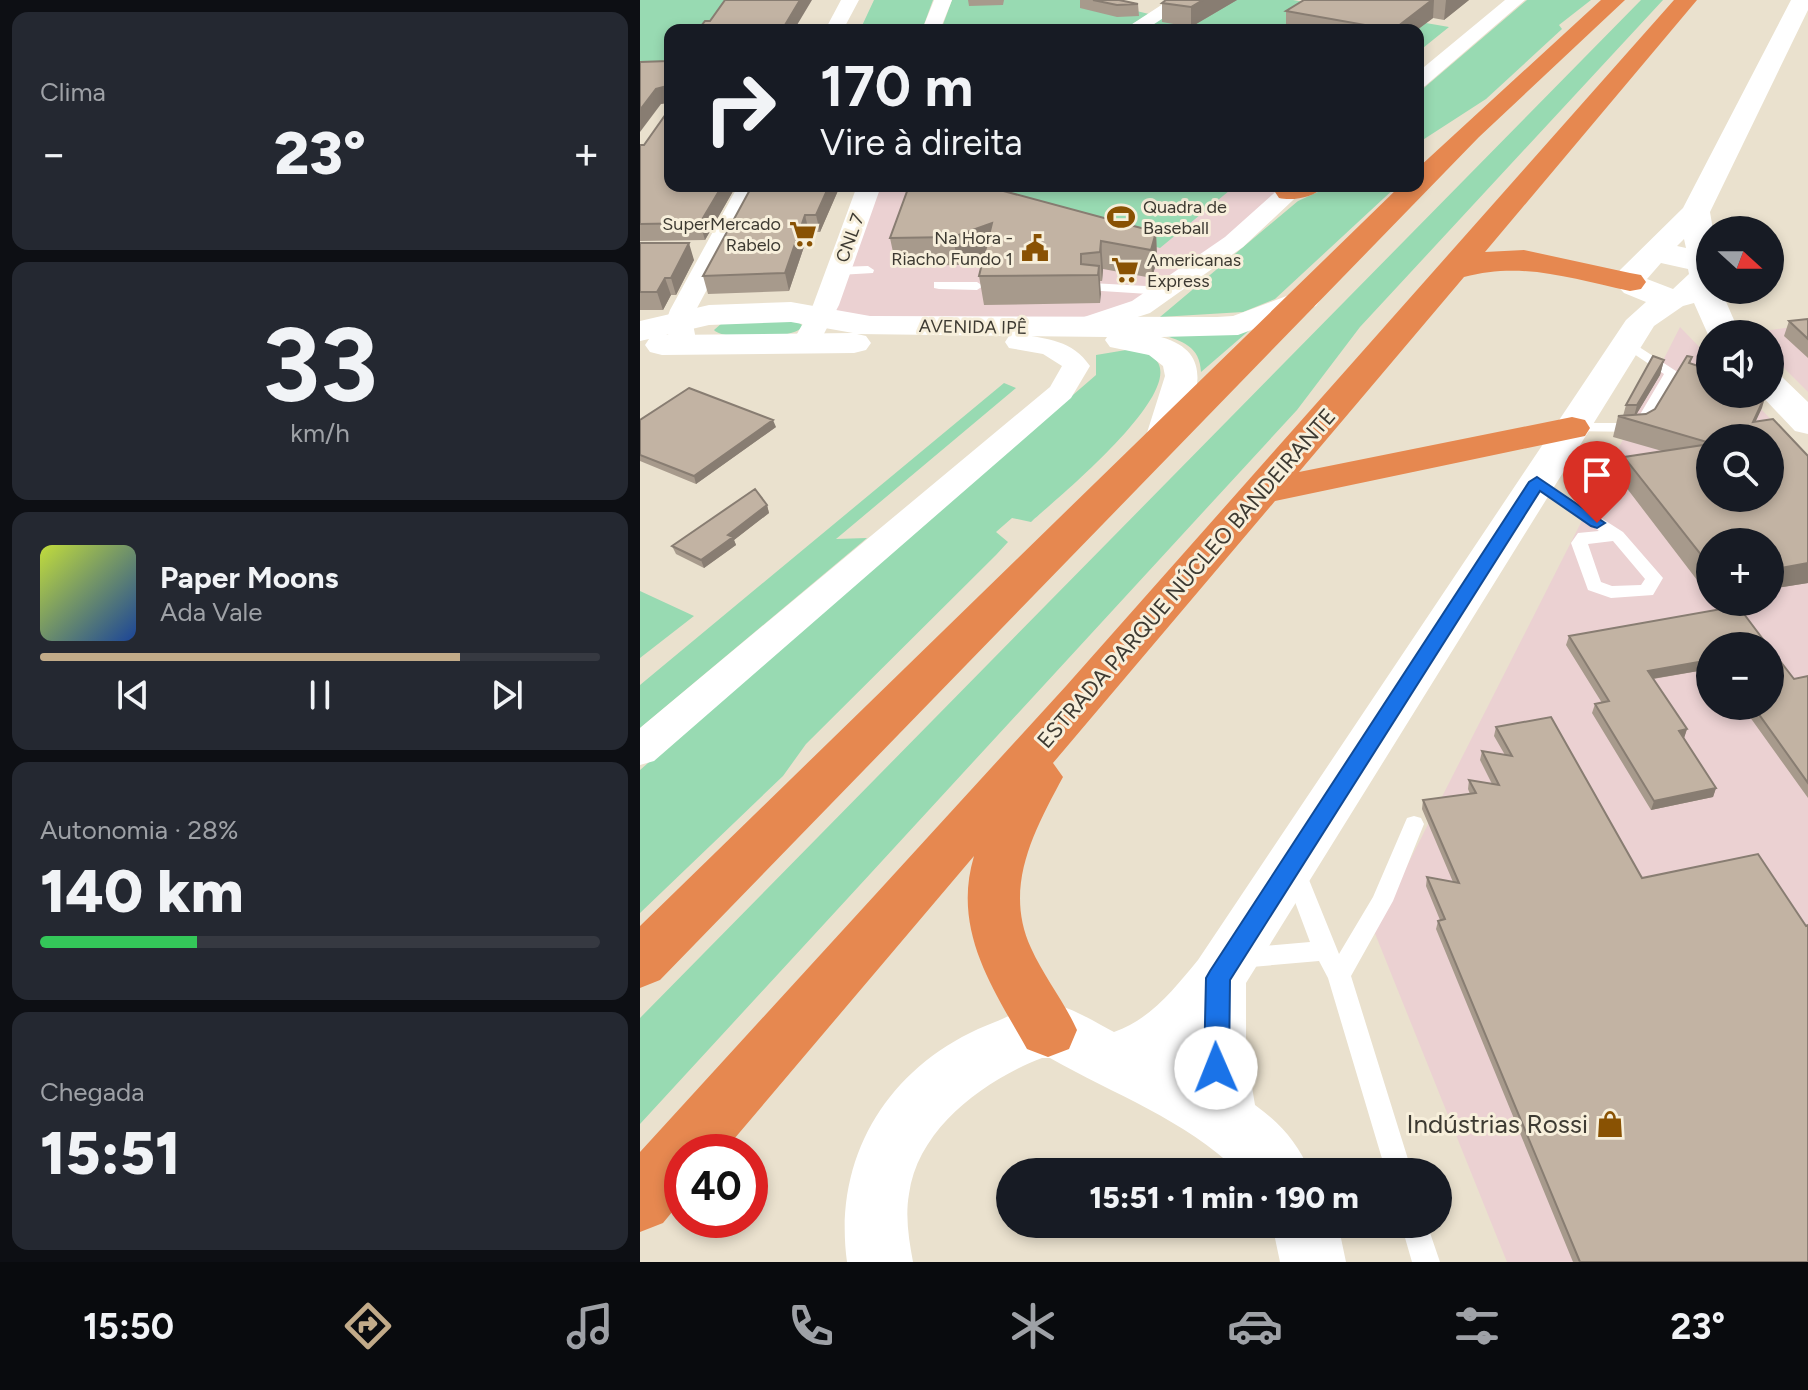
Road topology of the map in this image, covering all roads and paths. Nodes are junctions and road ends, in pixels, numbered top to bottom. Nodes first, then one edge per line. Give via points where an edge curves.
1 (850, 0) edge
2 (943, 0) edge
3 (1182, 0) edge
4 (1516, 0) edge
5 (1614, 0) edge
6 (1683, 1) edge
7 (1134, 6) edge
8 (1801, 9) edge
9 (1162, 12) junction
10 (837, 24) edge
11 (933, 24) edge
12 (1142, 24) edge
13 (1424, 77) edge
14 (1470, 131) junction
15 (1424, 147) edge
16 (1424, 178) edge
17 (747, 192) edge
18 (866, 192) edge
19 (1293, 192) edge
20 (1410, 192) edge
21 (1695, 212) junction
22 (1524, 219) junction
23 (685, 250) edge
24 (715, 250) junction
25 (868, 270) dead end
26 (1450, 271) junction
27 (939, 285) dead end
28 (697, 286) junction
29 (977, 286) edge
30 (1091, 287) edge
31 (1659, 289) junction
32 (1164, 291) junction
33 (1305, 299) junction
34 (818, 307) junction
35 (723, 314) junction
36 (1702, 320) edge
37 (1079, 328) junction
38 (640, 331) edge
39 (681, 335) junction
40 (1019, 342) junction
41 (640, 346) edge
42 (1784, 398) edge
43 (1808, 423) edge
44 (1572, 428) junction
45 (1164, 439) junction
46 (1537, 482) junction
47 (1261, 492) junction
48 (1617, 536) dead end
49 (1082, 698) junction
50 (640, 750) edge
51 (1414, 824) dead end
52 (1292, 864) junction
53 (1325, 951) junction
54 (640, 963) edge
55 (1224, 969) junction
56 (1339, 975) junction
57 (1048, 1030) junction
58 (1117, 1059) junction
59 (1230, 1123) junction
60 (1264, 1158) edge
61 (1395, 1158) edge
62 (640, 1200) edge
63 (1308, 1238) edge
64 (1418, 1238) edge
65 (880, 1262) edge
66 (1313, 1262) edge
67 (1426, 1262) edge

1 - 10 street
2 - 11 street
3 - 9 street
4 - 13 street
5 - 14 highway
6 - 22 highway, ESTRADA PARQUE NÚCLEO BANDEIRANTE
7 - 9 street
8 - 21 street
9 - 12 street
14 - 15 highway
14 - 16 highway
17 - 24 street
18 - 34 street, CNL 7
19 - 32 street
20 - 33 highway
21 - 31 street
21 - 31 street
22 - 26 highway, ESTRADA PARQUE NÚCLEO BANDEIRANTE
22 - 31 highway
23 - 24 street
24 - 28 street
25 - 34 lane
26 - 31 highway via 1494,259 1524,259
26 - 47 highway, ESTRADA PARQUE NÚCLEO BANDEIRANTE
27 - 29 lane
28 - 35 street via 709,305
28 - 39 street via 685,304
30 - 32 lane
31 - 36 street
31 - 44 street
32 - 37 street via 1141,307
33 - 37 street, AVENIDA IPÊ via 1238,325
33 - 45 highway
34 - 35 street, AVENIDA IPÊ
34 - 37 street, AVENIDA IPÊ via 870,326
34 - 39 street, AVENIDA IPÊ
34 - 40 street, AVENIDA IPÊ
35 - 39 street, AVENIDA IPÊ
38 - 39 street, AVENIDA IPÊ
39 - 41 street, AVENIDA IPÊ
40 - 45 street, AVENIDA IPÊ via 1121,340 1167,350 1177,358 1182,376
40 - 50 street via 1070,356 1076,366 1061,392
42 - 43 street
44 - 46 street
44 - 47 highway
45 - 54 highway
46 - 48 lane
46 - 52 street
47 - 49 highway, ESTRADA PARQUE NÚCLEO BANDEIRANTE
49 - 57 highway via 1007,831 992,873 996,932
49 - 62 highway, ESTRADA PARQUE NÚCLEO BANDEIRANTE
51 - 56 lane via 1382,901
52 - 53 lane
52 - 55 street
53 - 55 lane
53 - 56 lane
55 - 58 street via 1177,1028 1151,1049
55 - 59 street via 1215,1049 1218,1086
56 - 61 lane
57 - 58 street
57 - 65 street via 1000,1045 958,1071 909,1123 879,1183 874,1227
58 - 59 street
59 - 60 street
63 - 66 street
64 - 67 lane

